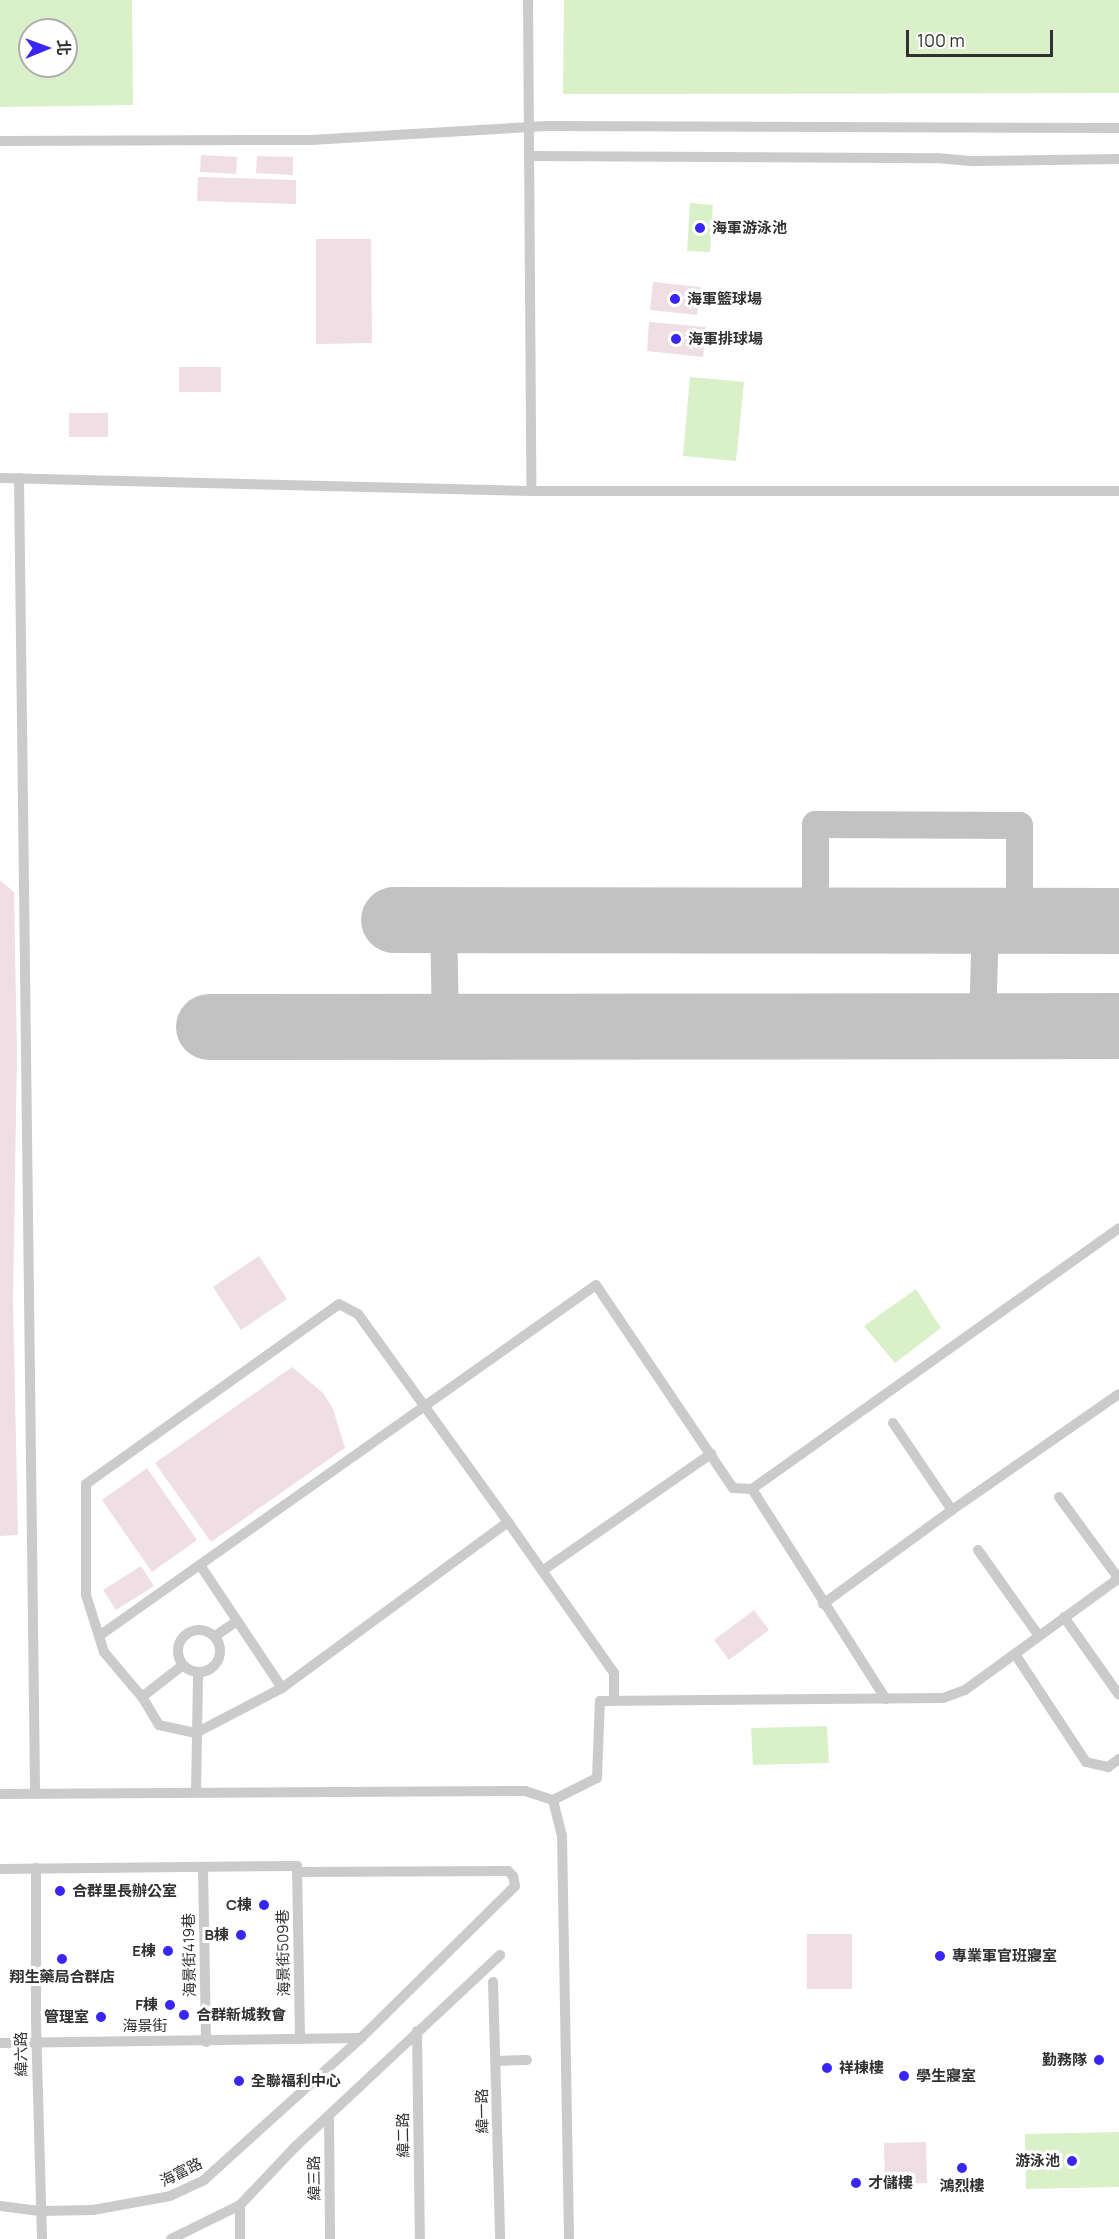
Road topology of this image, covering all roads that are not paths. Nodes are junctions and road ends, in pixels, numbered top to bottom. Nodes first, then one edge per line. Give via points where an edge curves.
1 (528, 0) edge
2 (528, 128) junction
3 (1119, 128) edge
4 (0, 141) edge
5 (529, 156) junction
6 (1119, 159) edge
7 (0, 478) edge
8 (19, 478) junction
9 (531, 491) junction
10 (1119, 491) edge
11 (1119, 1228) edge
12 (1119, 1394) edge
13 (423, 1407) junction
14 (893, 1423) dead end
15 (711, 1454) junction
16 (752, 1489) junction
17 (1059, 1497) dead end
18 (952, 1510) junction
19 (508, 1522) junction
20 (978, 1550) dead end
21 (200, 1565) junction
22 (542, 1571) junction
23 (1119, 1579) edge
24 (823, 1604) junction
25 (1064, 1617) junction
26 (237, 1621) junction
27 (99, 1636) junction
28 (215, 1636) junction
29 (1039, 1636) junction
30 (1015, 1654) junction
31 (183, 1665) junction
32 (198, 1672) junction
33 (282, 1688) junction
34 (1119, 1695) edge
35 (142, 1697) junction
36 (885, 1699) junction
37 (614, 1701) junction
38 (196, 1733) junction
39 (1119, 1759) edge
40 (196, 1792) junction
41 (0, 1794) edge
42 (35, 1794) junction
43 (553, 1800) junction
44 (203, 1867) junction
45 (36, 1868) junction
46 (0, 1869) edge
47 (297, 1869) junction
48 (500, 1954) dead end
49 (493, 1982) dead end
50 (417, 2031) junction
51 (362, 2038) junction
52 (300, 2039) junction
53 (36, 2042) junction
54 (206, 2042) junction
55 (0, 2043) edge
56 (527, 2060) dead end
57 (496, 2061) junction
58 (329, 2117) junction
59 (240, 2205) junction
60 (0, 2206) edge
61 (40, 2211) junction
62 (42, 2239) edge
63 (171, 2239) edge
64 (240, 2239) edge
65 (330, 2239) edge
66 (420, 2239) edge
67 (500, 2239) edge
68 (569, 2239) edge

1 - 2 street
2 - 3 street
2 - 4 street via 311,140
2 - 5 street
5 - 6 street
5 - 9 street
7 - 8 street
8 - 9 street
8 - 42 street
9 - 10 street
11 - 16 street
12 - 18 street
13 - 15 street via 596,1285
13 - 19 street
13 - 21 street
13 - 27 street via 358,1314 339,1304 86,1484 86,1595
14 - 18 street
15 - 16 street via 733,1488
15 - 22 street
16 - 24 street
17 - 23 street
18 - 24 street
19 - 22 street
19 - 33 street
20 - 29 street
21 - 26 street
21 - 27 street
22 - 37 street via 614,1673
23 - 25 street
24 - 36 street
25 - 29 street
25 - 34 street
26 - 28 street
26 - 33 street
27 - 35 street via 104,1652
28 - 31 street via 197,1629 184,1635 177,1653
28 - 32 street via 220,1650 216,1664
29 - 30 street
30 - 36 street via 965,1690 943,1698
30 - 39 street via 1086,1762 1108,1767
31 - 32 street
31 - 35 street
32 - 38 street
33 - 38 street
35 - 38 street via 159,1725
36 - 37 street
37 - 43 street via 600,1701 597,1778
38 - 40 street
40 - 42 street
40 - 43 street via 525,1791
41 - 42 street
43 - 68 street via 562,1836
44 - 45 street
44 - 47 street
44 - 54 street, 海景街419巷
45 - 46 street
45 - 53 street, 緯六路
47 - 51 street, 海富路 via 497,1870 513,1876 516,1886
47 - 52 street, 海景街509巷
48 - 50 street
49 - 57 street, 緯一路
50 - 58 street
50 - 66 street, 緯二路
51 - 52 street, 海景街
51 - 61 street, 海富路 via 219,2169 189,2188 132,2205
52 - 54 street, 海景街
53 - 54 street, 海景街
53 - 55 street, 海景街
53 - 61 street, 緯六路
56 - 57 street
57 - 67 street, 緯一路
58 - 59 street via 294,2147
58 - 65 street, 緯三路
59 - 63 street
59 - 64 street
60 - 61 street, 海富路
61 - 62 street, 緯六路

